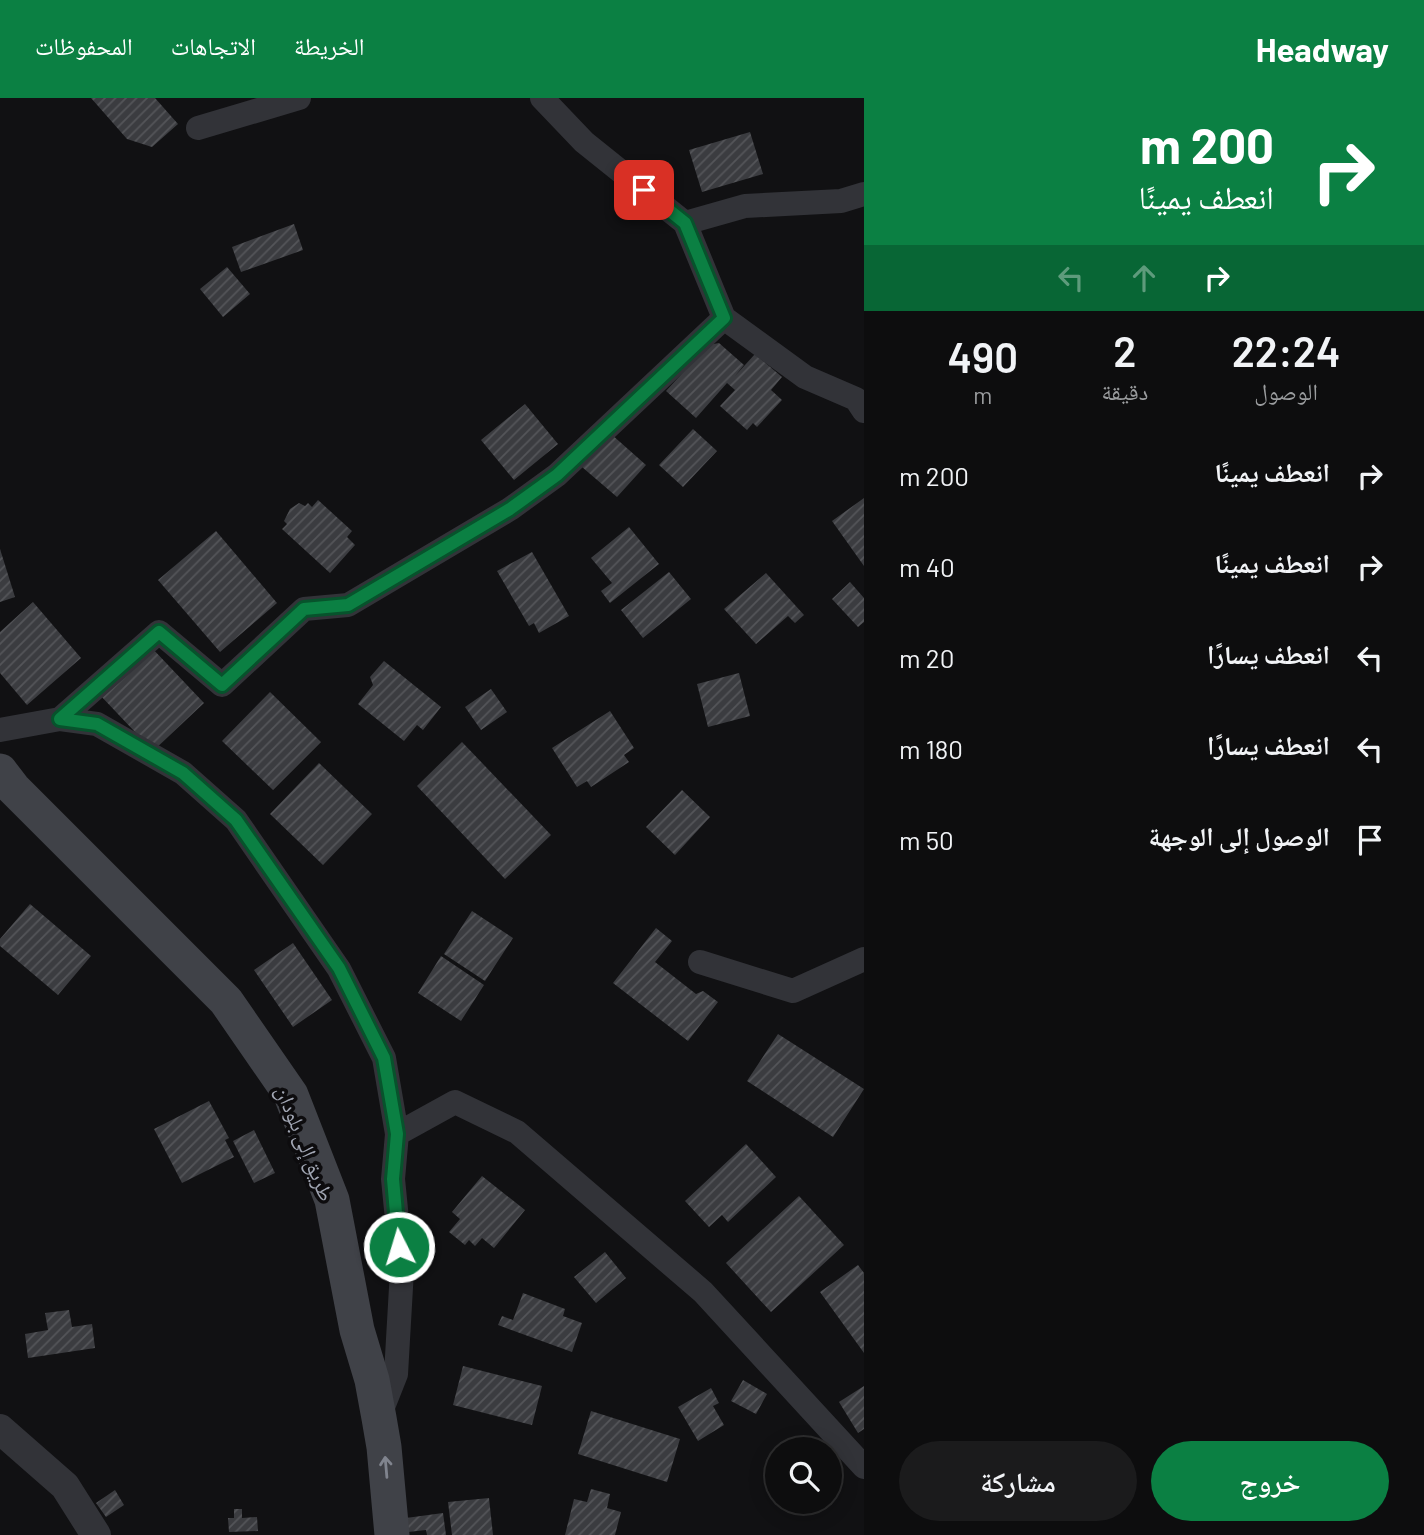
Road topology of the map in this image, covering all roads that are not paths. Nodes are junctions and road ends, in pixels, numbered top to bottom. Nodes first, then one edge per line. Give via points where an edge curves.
1 (299, 98) edge
2 (542, 98) edge
3 (198, 128) dead end
4 (864, 194) edge
5 (685, 223) junction
6 (724, 318) junction
7 (864, 411) edge
8 (60, 719) junction
9 (0, 730) edge
10 (0, 771) edge
11 (864, 960) edge
12 (700, 962) dead end
13 (397, 1134) junction
14 (357, 1330) junction
15 (379, 1418) junction
16 (0, 1429) edge
17 (864, 1467) edge
18 (96, 1535) edge
19 (370, 1535) edge
20 (392, 1535) edge

1 - 3 street
2 - 5 street via 584,142
4 - 5 street via 841,201 745,206
5 - 6 street
6 - 7 street via 805,377 856,399
6 - 8 street via 557,475 510,509 348,605 304,609 222,685 159,632
8 - 9 street
8 - 13 street via 97,724 183,773 236,820 339,968 384,1058
10 - 14 main road, طريق إلى بلودان via 226,1001 291,1095 332,1200
11 - 12 street via 793,991
13 - 15 street via 393,1179 402,1270 396,1374
13 - 17 street via 455,1102 517,1132 703,1292
14 - 15 main road, طريق إلى بلودان
14 - 19 main road via 351,1379
20 -> 15 main road, طريق إلى بلودان
16 - 18 street via 65,1486

